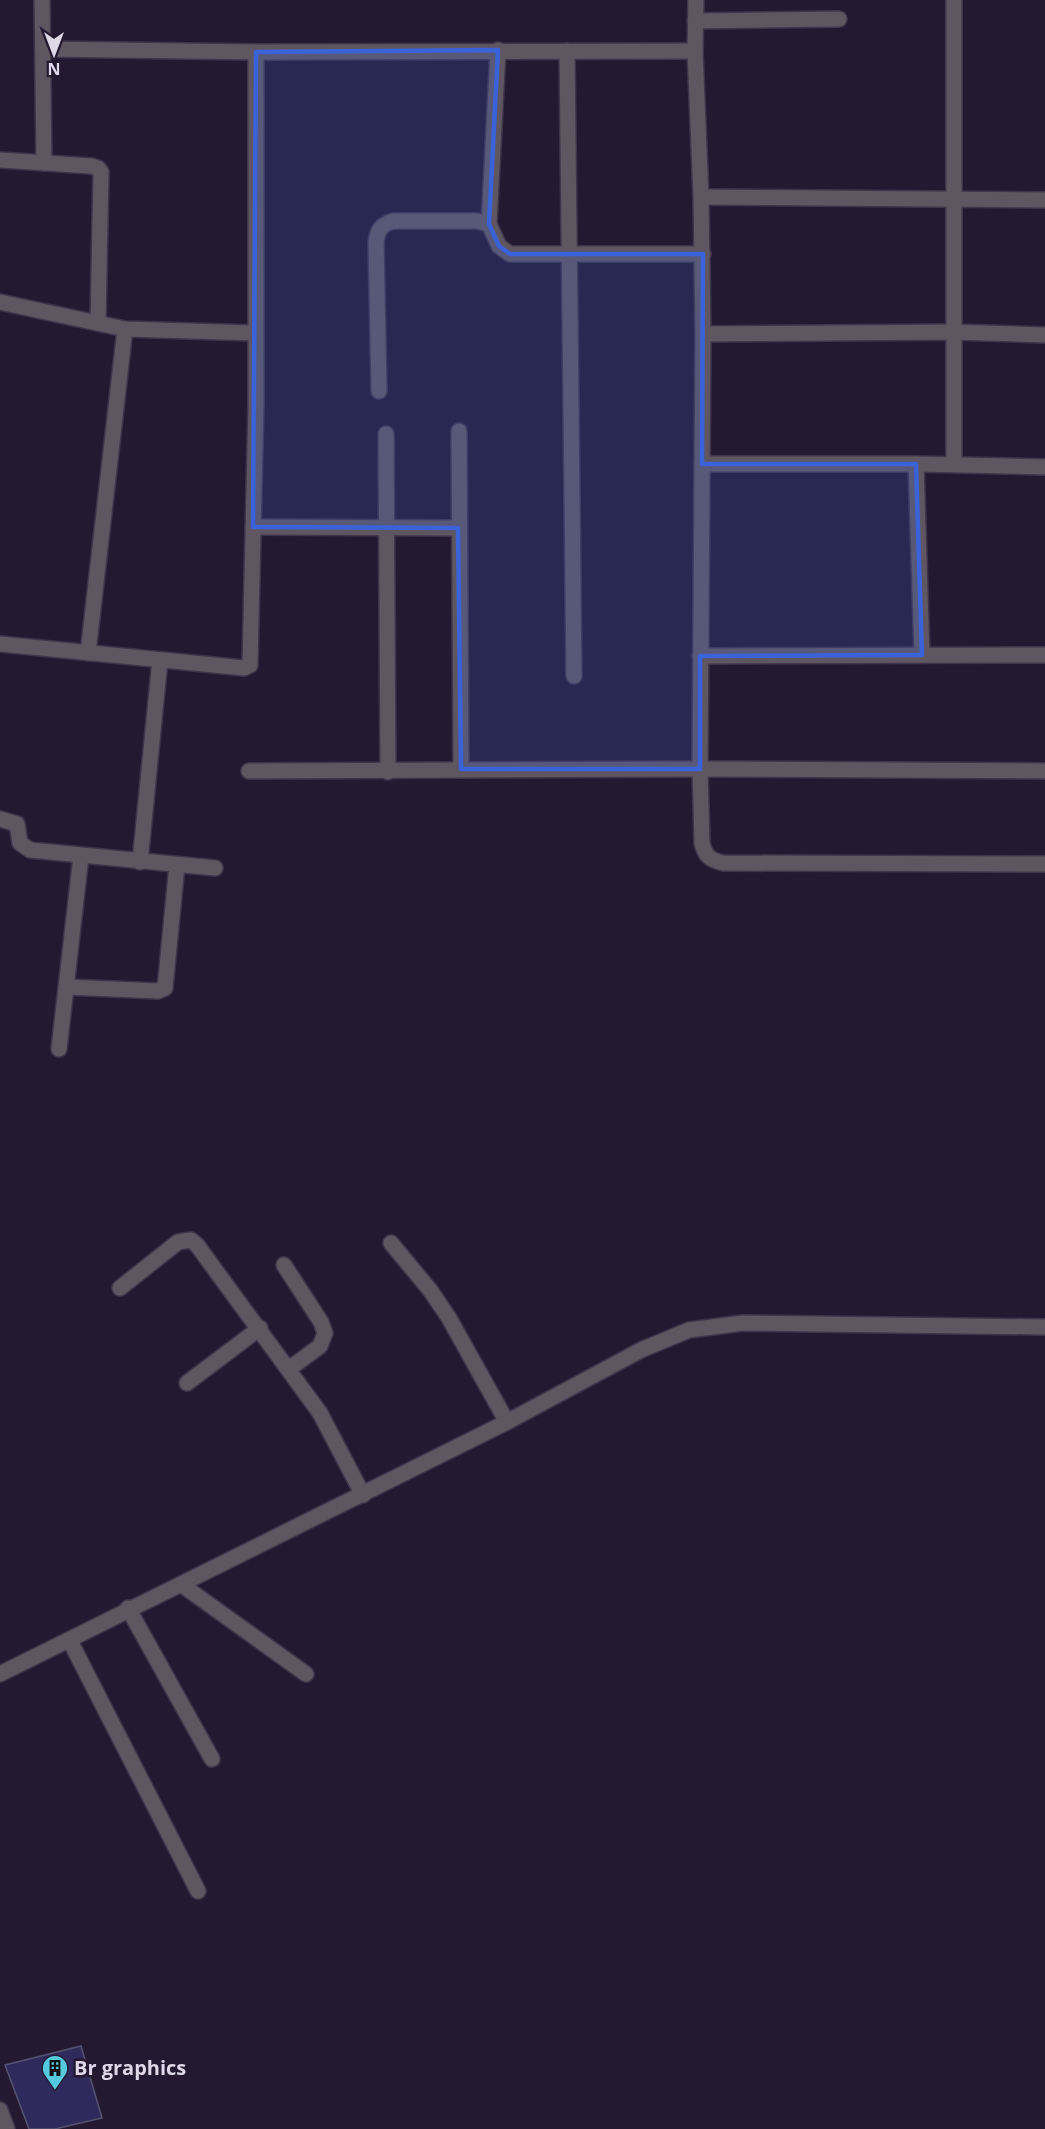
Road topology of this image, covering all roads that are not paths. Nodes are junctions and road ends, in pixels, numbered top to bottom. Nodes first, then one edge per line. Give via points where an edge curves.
1 (42, 0) edge
2 (696, 0) edge
3 (954, 0) edge
4 (839, 19) dead end
5 (695, 21) junction
6 (43, 49) junction
7 (498, 50) junction
8 (567, 51) junction
9 (695, 51) junction
10 (256, 52) junction
11 (0, 160) edge
12 (44, 163) junction
13 (701, 196) junction
14 (1045, 200) edge
15 (953, 201) junction
16 (489, 224) junction
17 (570, 254) junction
18 (703, 254) junction
19 (0, 302) edge
20 (98, 323) junction
21 (125, 329) junction
22 (954, 332) junction
23 (254, 333) junction
24 (703, 334) junction
25 (1045, 334) edge
26 (379, 391) dead end
27 (459, 431) dead end
28 (386, 434) dead end
29 (702, 464) junction
30 (916, 464) junction
31 (954, 464) junction
32 (1045, 467) edge
33 (253, 527) junction
34 (387, 527) junction
35 (458, 528) junction
36 (0, 644) edge
37 (88, 652) junction
38 (922, 655) junction
39 (1045, 655) edge
40 (700, 656) junction
41 (160, 660) junction
42 (574, 676) dead end
43 (461, 769) junction
44 (700, 769) junction
45 (249, 771) dead end
46 (1045, 771) edge
47 (388, 772) junction
48 (0, 819) edge
49 (81, 856) junction
50 (140, 861) junction
51 (1045, 864) edge
52 (177, 865) junction
53 (215, 868) dead end
54 (66, 987) junction
55 (59, 1049) dead end
56 (391, 1243) dead end
57 (284, 1265) dead end
58 (120, 1288) dead end
59 (1045, 1327) edge
60 (260, 1328) junction
61 (289, 1369) junction
62 (187, 1383) dead end
63 (507, 1422) junction
64 (363, 1495) junction
65 (182, 1584) junction
66 (128, 1608) junction
67 (70, 1641) junction
68 (0, 1674) edge
69 (306, 1674) dead end
70 (212, 1759) dead end
71 (198, 1892) dead end
72 (0, 2110) edge
73 (7, 2129) edge

1 - 6 street
2 - 5 street
3 - 15 street
4 - 5 street
5 - 9 street
6 - 10 street
6 - 12 street
7 - 8 street
7 - 10 street
7 - 16 street
8 - 9 street
8 - 17 street
9 - 13 street
10 - 23 street
11 - 12 street
12 - 20 street via 90,166 101,172
13 - 15 street
13 - 18 street
14 - 15 street
15 - 22 street
16 - 17 street via 504,252
16 - 26 street via 477,220 393,221 383,224 378,231
17 - 18 street
17 - 42 street
18 - 24 street
19 - 20 street
20 - 21 street
21 - 23 street
21 - 37 street
22 - 24 street
22 - 25 street
22 - 31 street
23 - 33 street
24 - 29 street
27 - 35 street
28 - 34 street
29 - 30 street
29 - 40 street
30 - 31 street
30 - 38 street
31 - 32 street
33 - 34 street
33 - 41 street via 250,665 244,668
34 - 35 street
34 - 47 street
35 - 43 street
36 - 37 street
37 - 41 street
38 - 39 street
38 - 40 street
40 - 44 street
41 - 50 street
43 - 44 street
43 - 47 street
44 - 46 street
44 - 51 street via 702,843 712,860
45 - 47 street
48 - 49 street via 17,824 19,840 26,849
49 - 50 street
49 - 54 street
50 - 52 street
52 - 53 street
52 - 54 street via 165,988 158,991
54 - 55 street
56 - 63 street via 449,1318
57 - 61 street via 325,1333 320,1346
58 - 60 street via 178,1242 191,1240 206,1254
59 - 63 street via 743,1323 689,1330 641,1350
60 - 61 street
60 - 62 street
61 - 64 street via 320,1413
63 - 64 street
64 - 65 street
65 - 66 street
65 - 69 street
66 - 67 street
66 - 70 street
67 - 68 street
67 - 71 street
72 - 73 street

